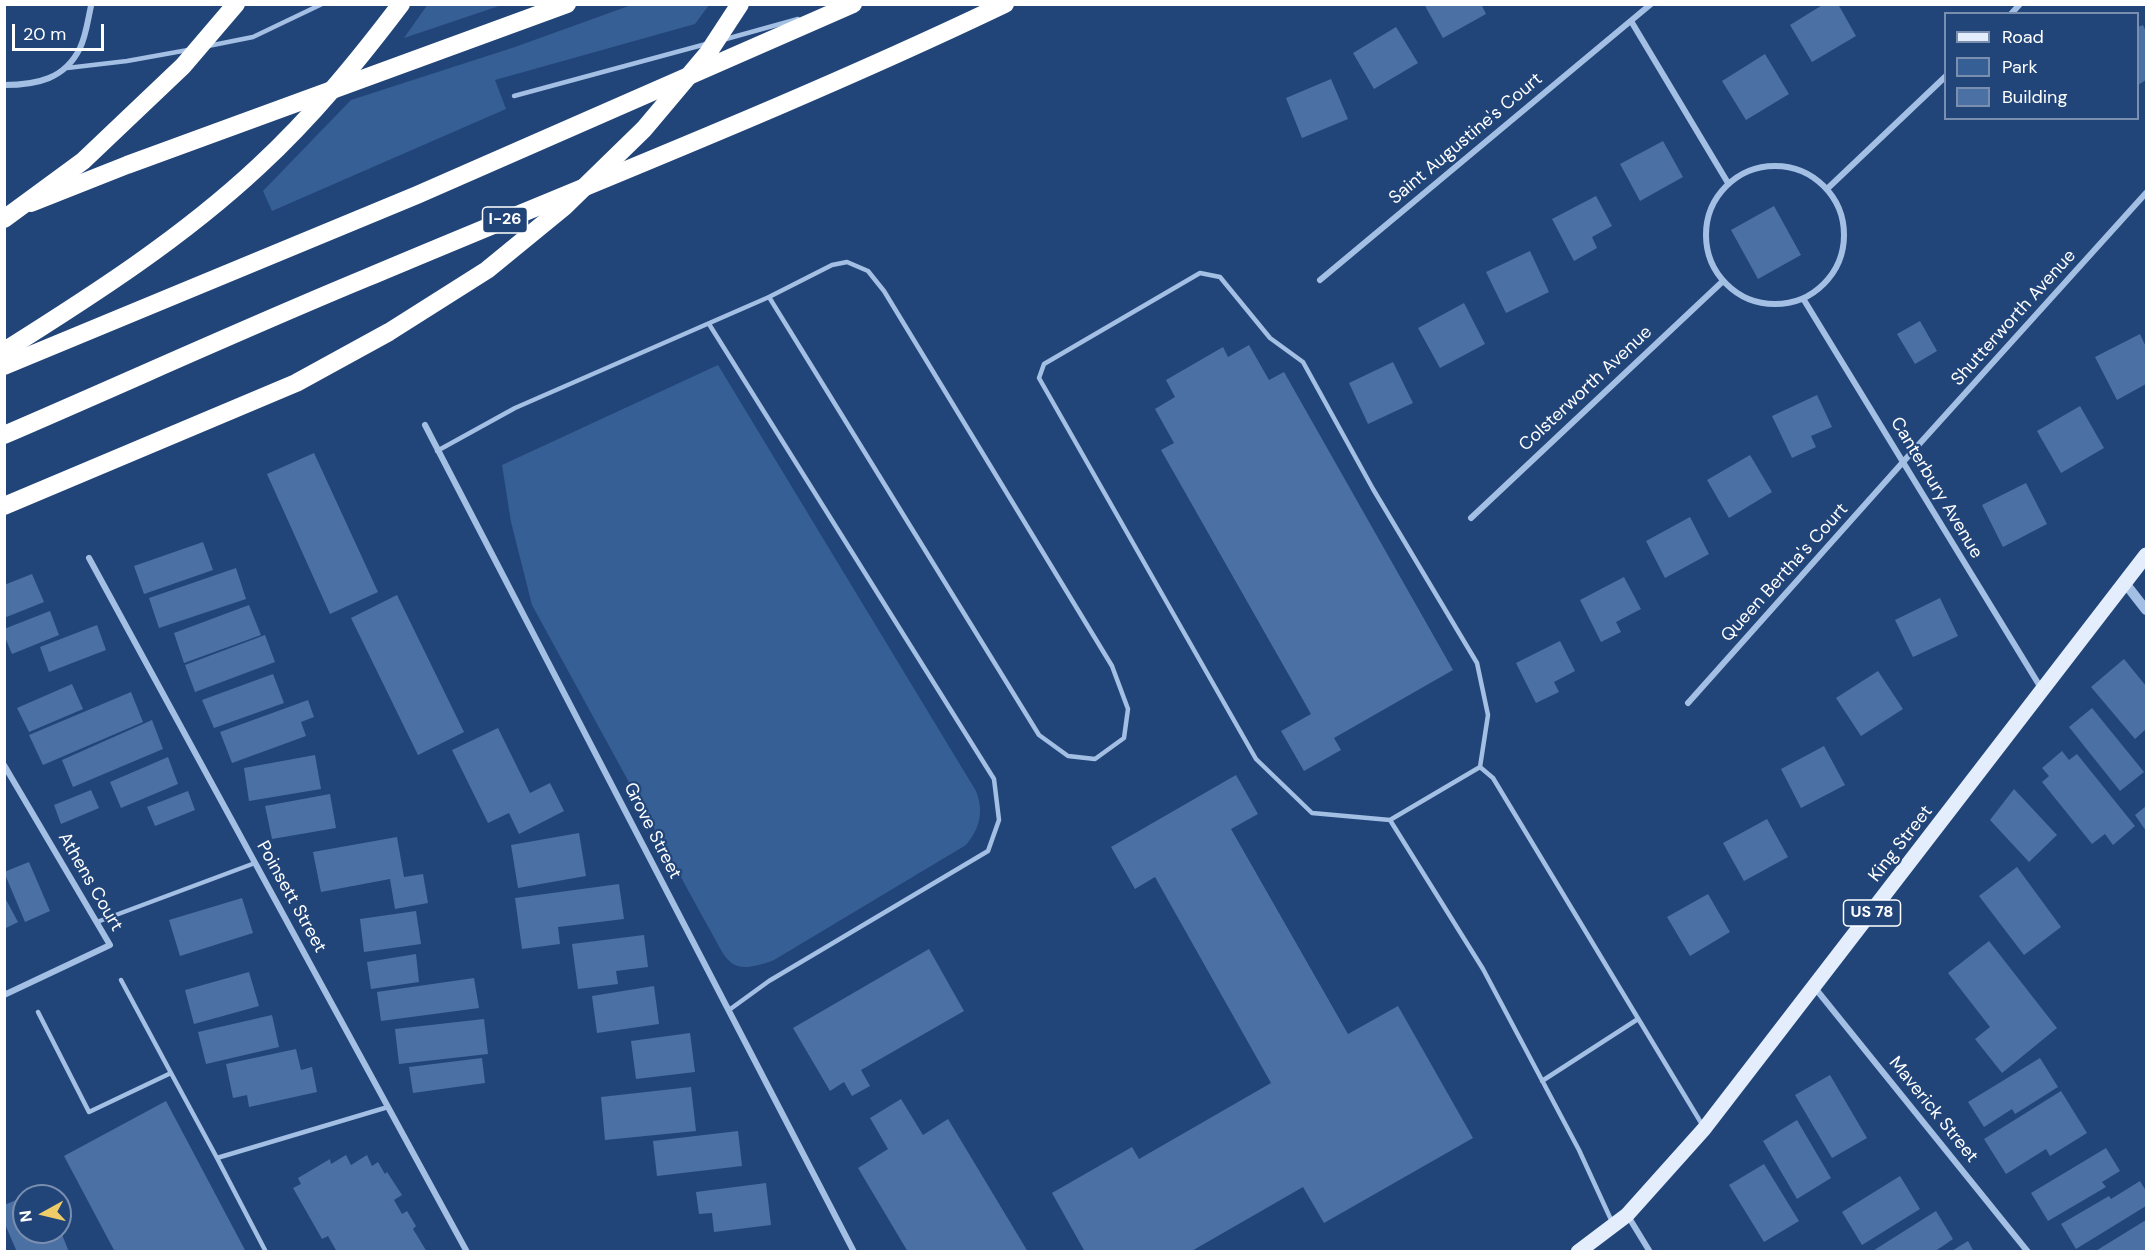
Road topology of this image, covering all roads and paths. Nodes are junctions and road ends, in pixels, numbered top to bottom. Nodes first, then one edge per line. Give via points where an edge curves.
1 (236, 4) edge
2 (322, 4) edge
3 (400, 4) edge
4 (567, 4) edge
5 (740, 4) edge
6 (852, 4) edge
7 (1005, 4) edge
8 (1651, 4) edge
9 (91, 6) dead end
10 (1631, 21) junction
11 (66, 68) junction
12 (1944, 78) edge
13 (4, 85) edge
14 (514, 96) dead end
15 (1728, 183) junction
16 (1827, 189) junction
17 (2146, 193) edge
18 (4, 213) edge
19 (4, 219) edge
20 (1320, 280) dead end
21 (1722, 282) junction
22 (769, 297) junction
23 (1804, 300) junction
24 (709, 324) junction
25 (4, 351) edge
26 (4, 366) edge
27 (424, 425) dead end
28 (4, 435) edge
29 (437, 451) junction
30 (1903, 462) junction
31 (4, 506) edge
32 (1471, 518) dead end
33 (2146, 555) edge
34 (89, 558) dead end
35 (2125, 583) junction
36 (2146, 610) edge
37 (2043, 691) junction
38 (1688, 703) dead end
39 (4, 765) edge
40 (1480, 767) junction
41 (1390, 820) junction
42 (255, 863) junction
43 (97, 922) junction
44 (121, 980) dead end
45 (1815, 988) junction
46 (4, 995) edge
47 (729, 1010) junction
48 (38, 1012) dead end
49 (1638, 1019) junction
50 (171, 1073) junction
51 (1542, 1080) junction
52 (388, 1107) junction
53 (1704, 1129) junction
54 (217, 1158) junction
55 (1627, 1215) junction
56 (1614, 1226) junction
57 (266, 1251) edge
58 (467, 1251) edge
59 (854, 1251) edge
60 (1578, 1251) edge
61 (1650, 1251) edge
62 (2028, 1251) edge

1 - 19 highway, bridge via 183,66 83,161
2 - 11 lane via 253,37 128,61
3 - 25 highway, bridge via 315,111 259,166 186,228 89,298
4 - 18 highway
5 - 31 highway, bridge via 708,53 644,129 564,207 487,270 390,332 296,382
6 - 14 lane
6 - 26 highway, bridge via 417,195
7 - 28 highway, I-26, bridge via 654,159 363,279
8 - 10 street, Saint Augustine's Court
9 - 11 street via 81,47
10 - 15 street
10 - 20 street, Saint Augustine's Court
11 - 13 street via 51,79
12 - 16 street
15 - 16 street via 1738,175 1773,165 1797,169
15 - 21 street via 1708,213 1705,249
16 - 23 street via 1843,222 1841,258 1821,289
17 - 30 street, Shutterworth Avenue
21 - 23 street via 1752,302 1788,305
21 - 32 street, Colsterworth Avenue
22 - 22 lane via 1039,735 1068,756 1095,759 1124,738 1128,709 1112,666 879,284 867,271 847,262 832,265
22 - 24 lane
23 - 30 street, Canterbury Avenue
24 - 29 lane via 515,408
24 - 47 lane via 994,779 999,820 988,851 770,981
27 - 29 street, Grove Street
29 - 47 street, Grove Street
30 - 37 street, Canterbury Avenue
30 - 38 street, Queen Bertha's Court
33 - 35 main road, King Street / US 78
34 - 42 street, Poinsett Street
35 - 36 street
35 - 37 main road, King Street / US 78
37 - 45 main road, King Street / US 78
39 - 43 street, Athens Court
40 - 41 lane
40 - 41 lane via 1488,716 1477,663 1303,362 1270,338 1220,277 1200,273 1044,364 1040,378 1256,759 1312,813
40 - 49 lane via 1494,778
41 - 51 lane via 1482,969
42 - 43 lane
42 - 52 street, Poinsett Street
43 - 46 street, Athens Court via 110,945
44 - 50 lane
45 - 53 main road, King Street / US 78
45 - 62 street, Maverick Street
47 - 59 street, Grove Street
48 - 50 lane via 89,1112
49 - 51 lane
49 - 53 lane
50 - 54 lane
51 - 56 lane
52 - 54 lane
52 - 58 street, Poinsett Street
53 - 55 main road, King Street / US 78
54 - 57 lane
55 - 56 main road, King Street / US 78
55 - 61 street
56 - 60 main road, King Street / US 78

